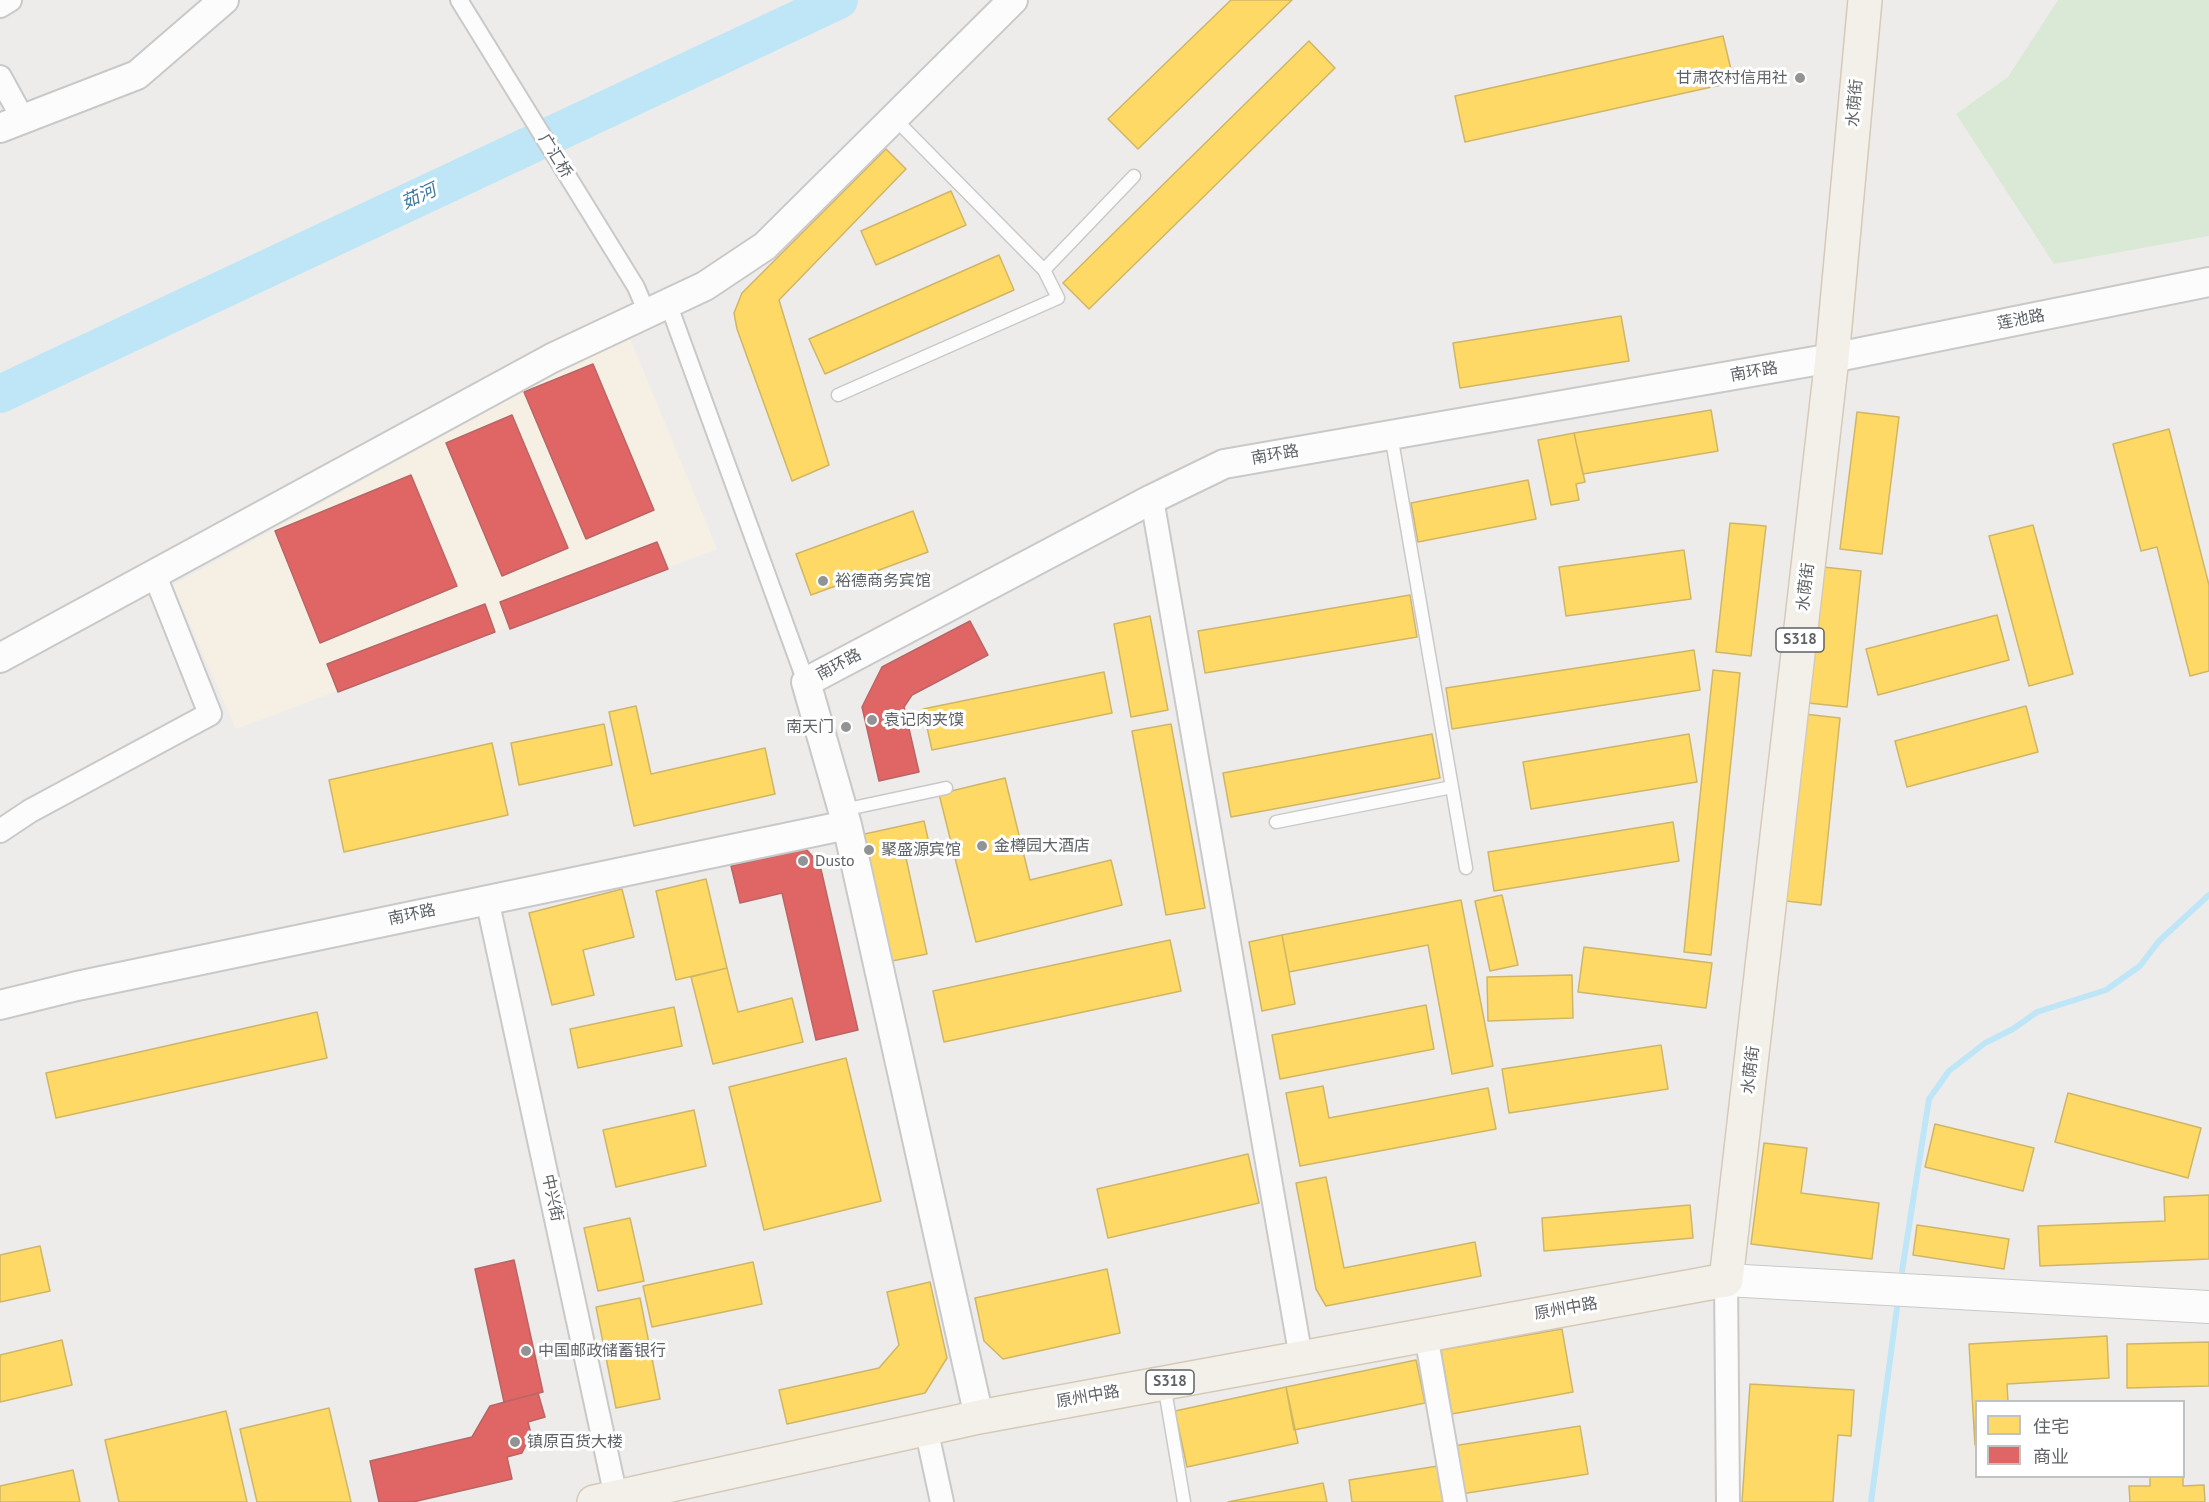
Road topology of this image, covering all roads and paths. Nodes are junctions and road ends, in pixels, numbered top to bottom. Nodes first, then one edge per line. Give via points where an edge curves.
1 (10, 0) edge
2 (224, 0) edge
3 (459, 0) edge
4 (1013, 0) edge
5 (1865, 0) edge
6 (0, 6) edge
7 (0, 77) edge
8 (894, 118) junction
9 (11, 124) edge
10 (1134, 176) dead end
11 (1044, 270) junction
12 (2209, 282) edge
13 (657, 308) junction
14 (1832, 358) junction
15 (838, 395) dead end
16 (1391, 435) junction
17 (1152, 499) junction
18 (154, 573) junction
19 (0, 658) edge
20 (806, 682) junction
21 (1452, 787) junction
22 (946, 788) dead end
23 (845, 818) junction
24 (1276, 822) dead end
25 (0, 831) edge
26 (1466, 868) dead end
27 (487, 899) junction
28 (0, 1005) edge
29 (1726, 1280) junction
30 (2209, 1307) edge
31 (1426, 1335) junction
32 (1301, 1358) junction
33 (1164, 1383) junction
34 (979, 1417) junction
35 (926, 1428) junction
36 (605, 1499) edge
37 (942, 1502) edge
38 (1184, 1502) edge
39 (1455, 1502) edge
40 (1728, 1502) edge

1 - 6 street
2 - 9 street via 137,75
3 - 13 street, 广汇桥 via 636,287
4 - 8 street
5 - 14 main road, 水荫街 / S318
7 - 9 street
8 - 11 lane
8 - 13 street via 765,246 705,285
10 - 11 lane
11 - 15 lane via 1058,298
12 - 14 street, 莲池路
13 - 18 street via 552,358
13 - 20 street, 广汇桥
14 - 16 street, 南环路
14 - 29 main road, 水荫街 / S318
16 - 17 street, 南环路 via 1224,464
16 - 21 lane
17 - 20 street, 南环路
17 - 32 street
18 - 19 street
18 - 25 street via 210,714
20 - 23 street, 南环路
21 - 24 lane
21 - 26 lane
22 - 23 lane
23 - 27 street, 南环路
23 - 34 street
27 - 28 street, 南环路
27 - 36 street, 中兴街
29 - 30 main road
29 - 31 main road, 原州中路 / S318
29 - 40 street
31 - 32 main road, 原州中路 / S318
31 - 39 street
32 - 33 main road, 原州中路 / S318
33 - 34 main road, 原州中路 / S318
33 - 38 lane
34 - 35 main road, 原州中路 / S318
35 - 36 main road, 原州中路 / S318
35 - 37 street

